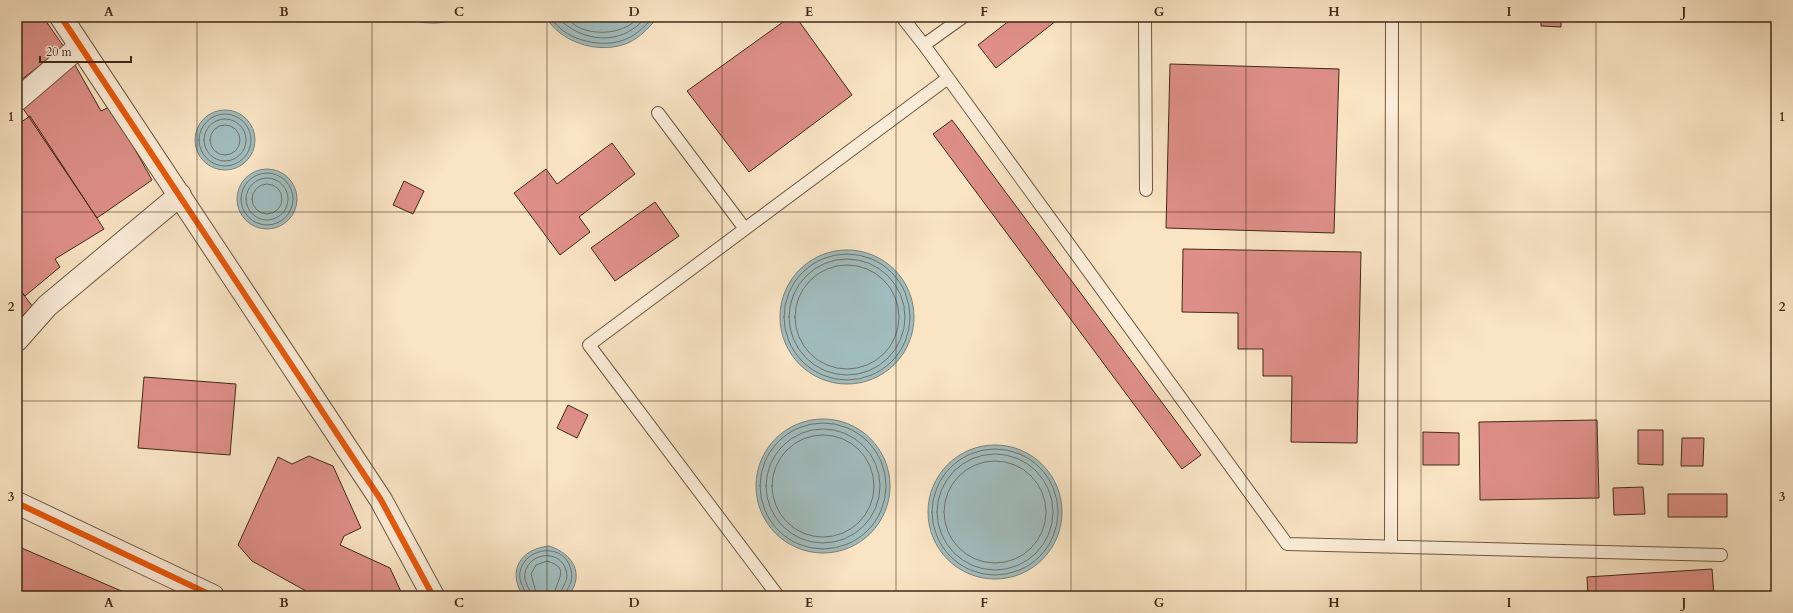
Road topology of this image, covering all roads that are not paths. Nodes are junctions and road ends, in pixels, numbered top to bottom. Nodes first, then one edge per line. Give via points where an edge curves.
1 (61, 17) edge
2 (902, 17) edge
3 (963, 17) edge
4 (1146, 17) edge
5 (1392, 17) edge
6 (80, 46) junction
7 (924, 46) junction
8 (948, 78) junction
9 (17, 100) edge
10 (658, 113) dead end
11 (1146, 190) dead end
12 (180, 196) junction
13 (745, 229) junction
14 (17, 340) edge
15 (17, 503) edge
16 (1391, 547) junction
17 (1721, 555) dead end
18 (213, 596) edge
19 (433, 596) edge
20 (778, 596) edge

1 - 6 street
2 - 7 lane
3 - 7 lane
4 - 11 lane
5 - 16 lane
6 - 9 street
6 - 12 street
7 - 8 lane
8 - 13 lane
8 - 16 lane via 1287,544
10 - 13 lane
12 - 14 street via 47,306
12 - 19 street via 382,500
13 - 20 lane via 588,345
15 - 18 street
16 - 17 lane

